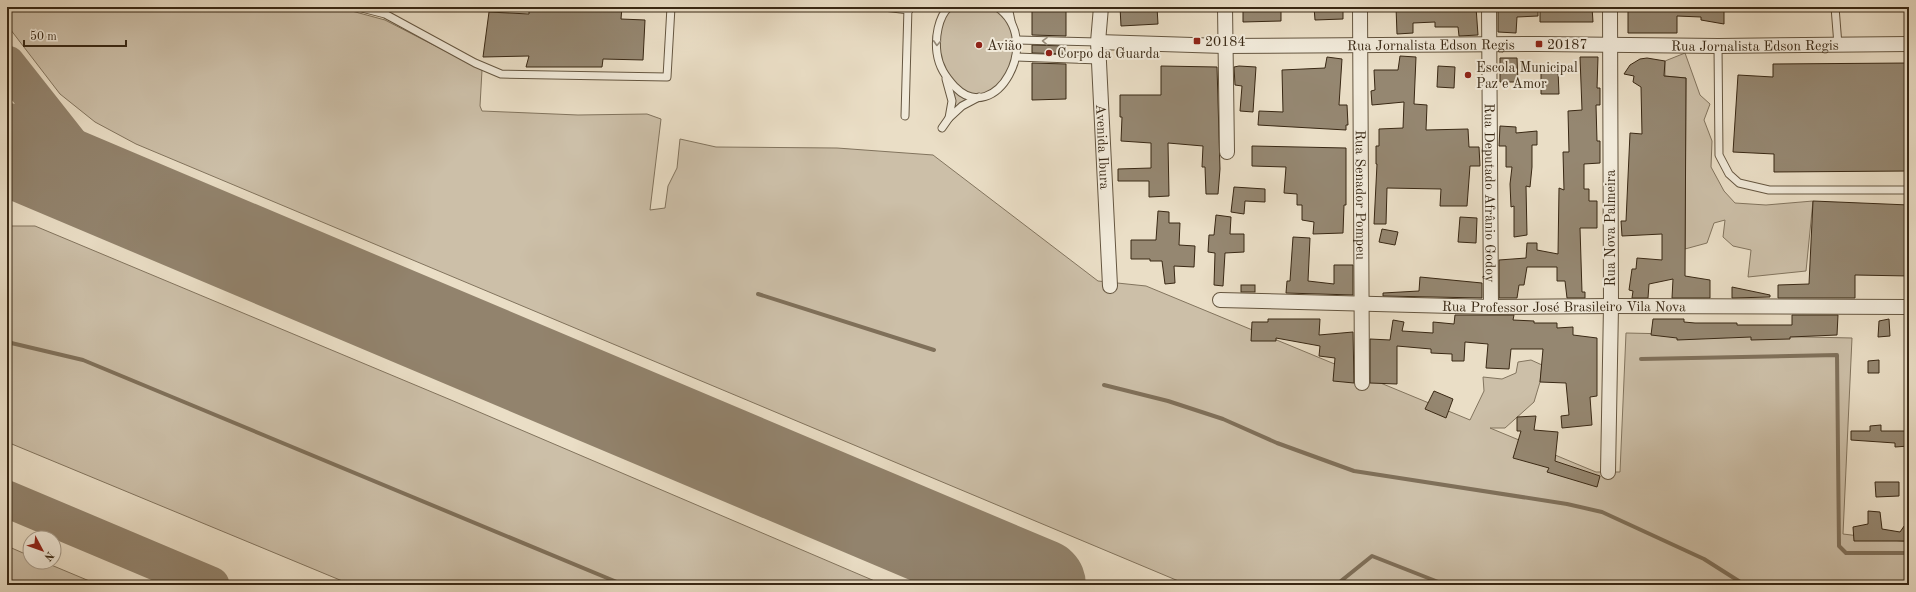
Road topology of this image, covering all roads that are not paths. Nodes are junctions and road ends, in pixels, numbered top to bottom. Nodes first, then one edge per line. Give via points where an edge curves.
1 (358, 7) edge
2 (671, 7) edge
3 (884, 7) edge
4 (949, 7) edge
5 (997, 7) edge
6 (1008, 7) edge
7 (1101, 7) edge
8 (1225, 7) edge
9 (1360, 7) edge
10 (1489, 7) edge
11 (1610, 7) edge
12 (1835, 7) edge
13 (908, 9) edge
14 (1011, 22) junction
15 (1017, 40) junction
16 (1098, 42) junction
17 (1489, 44) junction
18 (1609, 44) junction
19 (1909, 44) edge
20 (1360, 45) junction
21 (1838, 45) junction
22 (1224, 46) junction
23 (1718, 46) junction
24 (1016, 57) junction
25 (1098, 60) junction
26 (945, 77) junction
27 (980, 97) junction
28 (905, 116) dead end
29 (949, 118) junction
30 (942, 128) dead end
31 (1227, 152) dead end
32 (1904, 190) dead end
33 (1110, 286) dead end
34 (1220, 300) dead end
35 (1361, 305) junction
36 (1611, 306) junction
37 (1490, 307) junction
38 (1909, 308) edge
39 (1362, 383) dead end
40 (1608, 472) dead end

1 - 2 lane via 385,14 475,63 501,74 667,77
3 - 13 lane
4 -> 26 lane via 938,26 936,47 938,61
5 - 14 lane
6 - 14 lane
7 - 16 street, Avenida Ibura
8 - 22 street
9 - 20 street, Rua Senador Pompeu
10 - 17 street, Rua Deputado Afrânio Godoy
11 - 18 street, Rua Nova Palmeira
12 - 21 lane
13 - 28 lane
14 - 15 lane
16 -> 15 lane
15 - 24 lane
16 - 22 street, Rua Jornalista Edson Regis
16 - 25 street, Avenida Ibura
17 - 18 street, Rua Jornalista Edson Regis
17 - 20 street, Rua Jornalista Edson Regis
17 - 37 street, Rua Deputado Afrânio Godoy
18 - 23 street, Rua Jornalista Edson Regis
18 - 36 street, Rua Nova Palmeira
19 - 21 street, Rua Jornalista Edson Regis
20 - 22 street, Rua Jornalista Edson Regis
20 - 35 street, Rua Senador Pompeu
21 - 23 street, Rua Jornalista Edson Regis
22 - 31 street
23 - 32 lane via 1719,155 1729,174 1738,183 1769,190
24 - 25 lane
24 - 27 lane via 1006,81 997,90
25 - 33 street, Avenida Ibura
26 - 27 lane via 962,94
26 - 29 lane via 952,101
27 - 29 lane via 962,106
29 - 30 lane
34 - 35 street, Rua Professor José Brasileiro Vila Nova
35 - 37 street, Rua Professor José Brasileiro Vila Nova
35 - 39 street, Rua Senador Pompeu
36 - 37 street, Rua Professor José Brasileiro Vila Nova
36 - 38 street, Rua Professor José Brasileiro Vila Nova
36 - 40 street, Rua Nova Palmeira

